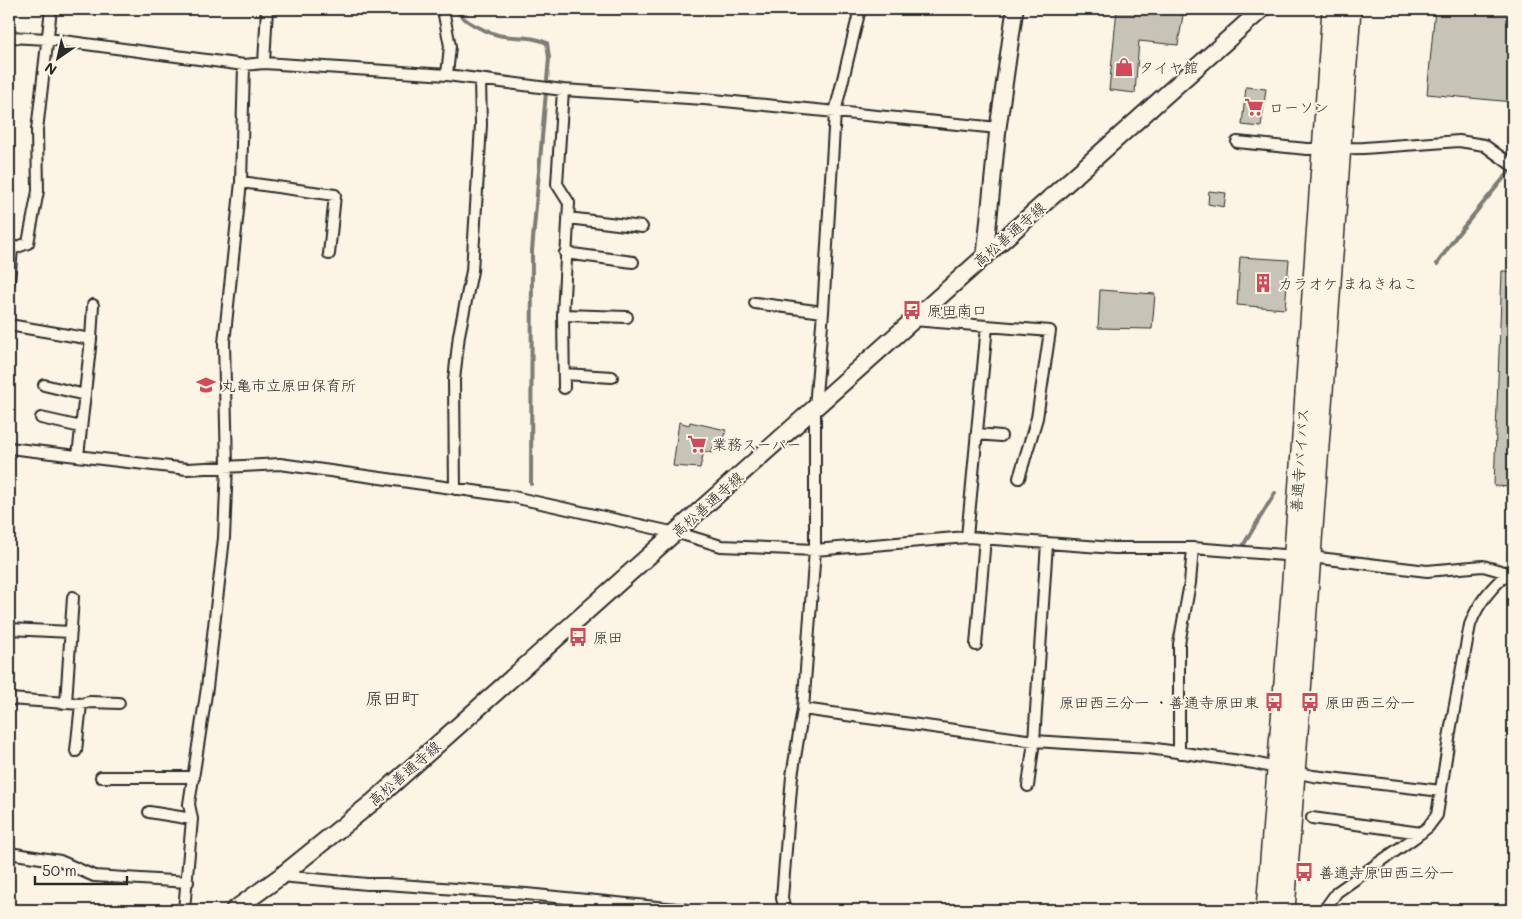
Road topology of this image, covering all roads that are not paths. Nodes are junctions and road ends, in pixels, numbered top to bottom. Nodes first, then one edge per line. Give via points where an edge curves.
1 (51, 9) edge
2 (267, 9) edge
3 (445, 9) edge
4 (860, 9) edge
5 (1015, 9) edge
6 (1262, 9) edge
7 (1351, 9) edge
8 (1332, 10) edge
9 (9, 37) edge
10 (48, 39) junction
11 (264, 63) junction
12 (244, 65) junction
13 (446, 75) junction
14 (480, 80) junction
15 (563, 90) junction
16 (834, 112) junction
17 (998, 128) junction
18 (1237, 142) dead end
19 (1322, 147) junction
20 (1341, 147) junction
21 (1512, 165) edge
22 (241, 182) junction
23 (568, 218) junction
24 (642, 227) dead end
25 (565, 253) junction
26 (330, 254) dead end
27 (985, 255) junction
28 (633, 262) dead end
29 (9, 282) edge
30 (754, 303) dead end
31 (93, 305) dead end
32 (823, 312) junction
33 (563, 315) junction
34 (627, 317) dead end
35 (914, 320) junction
36 (9, 325) edge
37 (988, 326) junction
38 (91, 339) junction
39 (564, 374) junction
40 (612, 377) dead end
41 (44, 385) dead end
42 (564, 388) dead end
43 (84, 395) junction
44 (815, 407) junction
45 (41, 418) dead end
46 (81, 427) junction
47 (977, 434) junction
48 (1001, 436) dead end
49 (9, 448) edge
50 (78, 456) junction
51 (227, 465) junction
52 (1019, 478) dead end
53 (455, 489) junction
54 (674, 533) junction
55 (967, 537) junction
56 (985, 538) junction
57 (1047, 543) junction
58 (1193, 548) junction
59 (815, 550) junction
60 (1292, 556) junction
61 (1311, 557) junction
62 (1511, 570) edge
63 (73, 598) dead end
64 (9, 629) edge
65 (71, 632) junction
66 (976, 645) dead end
67 (9, 699) edge
68 (66, 703) junction
69 (119, 703) dead end
70 (81, 704) junction
71 (803, 709) junction
72 (1034, 741) junction
73 (76, 752) dead end
74 (1179, 753) junction
75 (1276, 768) junction
76 (1295, 771) junction
77 (101, 777) dead end
78 (194, 777) junction
79 (1028, 786) dead end
80 (1441, 791) junction
81 (149, 812) dead end
82 (1312, 818) dead end
83 (192, 819) junction
84 (1421, 833) junction
85 (9, 853) edge
86 (281, 876) junction
87 (188, 882) junction
88 (184, 910) edge
89 (234, 910) edge
90 (687, 910) edge
91 (785, 910) edge
92 (1266, 910) edge
93 (1285, 910) edge
94 (1324, 910) edge

1 - 10 street
2 - 11 street
3 - 13 street via 450,46
4 - 16 street
5 - 17 street
6 - 27 main road, 高松善通寺線
7 - 20 highway, 善通寺バイパス
8 - 19 highway, 善通寺バイパス
9 - 10 street
10 - 12 street
10 - 29 street via 38,130 38,191 28,243 12,249
11 - 12 street
11 - 13 street
12 - 22 street
13 - 14 street
14 - 15 street
14 - 53 street via 472,271 454,380
15 - 16 street via 704,98
15 - 23 street via 557,184 569,203
16 - 17 street
16 - 32 street
17 - 27 street
18 - 19 street via 1307,149
19 - 20 street
19 - 60 highway, 善通寺バイパス
20 - 21 street via 1459,141 1484,145
20 - 61 highway, 善通寺バイパス
22 - 26 street via 335,195
22 - 51 street via 224,343
23 - 24 street
23 - 25 street
25 - 28 street
25 - 33 street
27 - 35 main road, 高松善通寺線
30 - 32 street
31 - 38 street
32 - 44 street
33 - 34 street
33 - 39 street
35 - 37 street
35 - 44 main road, 高松善通寺線
36 - 38 street
37 - 47 street
37 - 52 street via 1050,331 1037,418
38 - 43 street
39 - 40 street
39 - 42 street
41 - 43 street
43 - 46 street
44 - 54 main road, 高松善通寺線
44 - 59 street
45 - 46 street
46 - 50 street
47 - 48 street
47 - 55 street
49 - 50 street
50 - 51 street via 187,469
51 - 53 street via 280,464
51 - 78 street via 224,538
53 - 54 street via 508,496
54 - 59 street via 721,546
54 - 86 main road, 高松善通寺線 via 374,800
55 - 56 street
55 - 59 street
56 - 57 street
56 - 66 street
57 - 58 street via 1114,548
57 - 72 street
58 - 60 street
58 - 74 street via 1179,644
59 - 71 street
60 - 61 street
60 - 75 highway, 善通寺バイパス
61 - 62 street via 1427,571 1483,566
61 - 76 highway, 善通寺バイパス
62 - 80 street via 1483,598 1470,625
63 - 65 street
64 - 65 street
65 - 68 street
67 - 68 street
68 - 70 street
69 - 70 street
70 - 73 street
71 - 72 street
71 - 91 street via 792,776 782,898
72 - 74 street via 1149,748
72 - 79 street
74 - 75 street via 1254,762
75 - 76 street
75 - 92 highway, 善通寺バイパス
76 - 80 street
76 - 93 highway, 善通寺バイパス
77 - 78 street
78 - 83 street via 189,804
80 - 84 street via 1437,815
81 - 83 street
82 - 84 street
83 - 87 street
84 - 94 street via 1337,892
85 - 87 street via 60,861 94,876
86 - 89 main road, 高松善通寺線
86 - 90 street via 526,894
87 - 88 street

